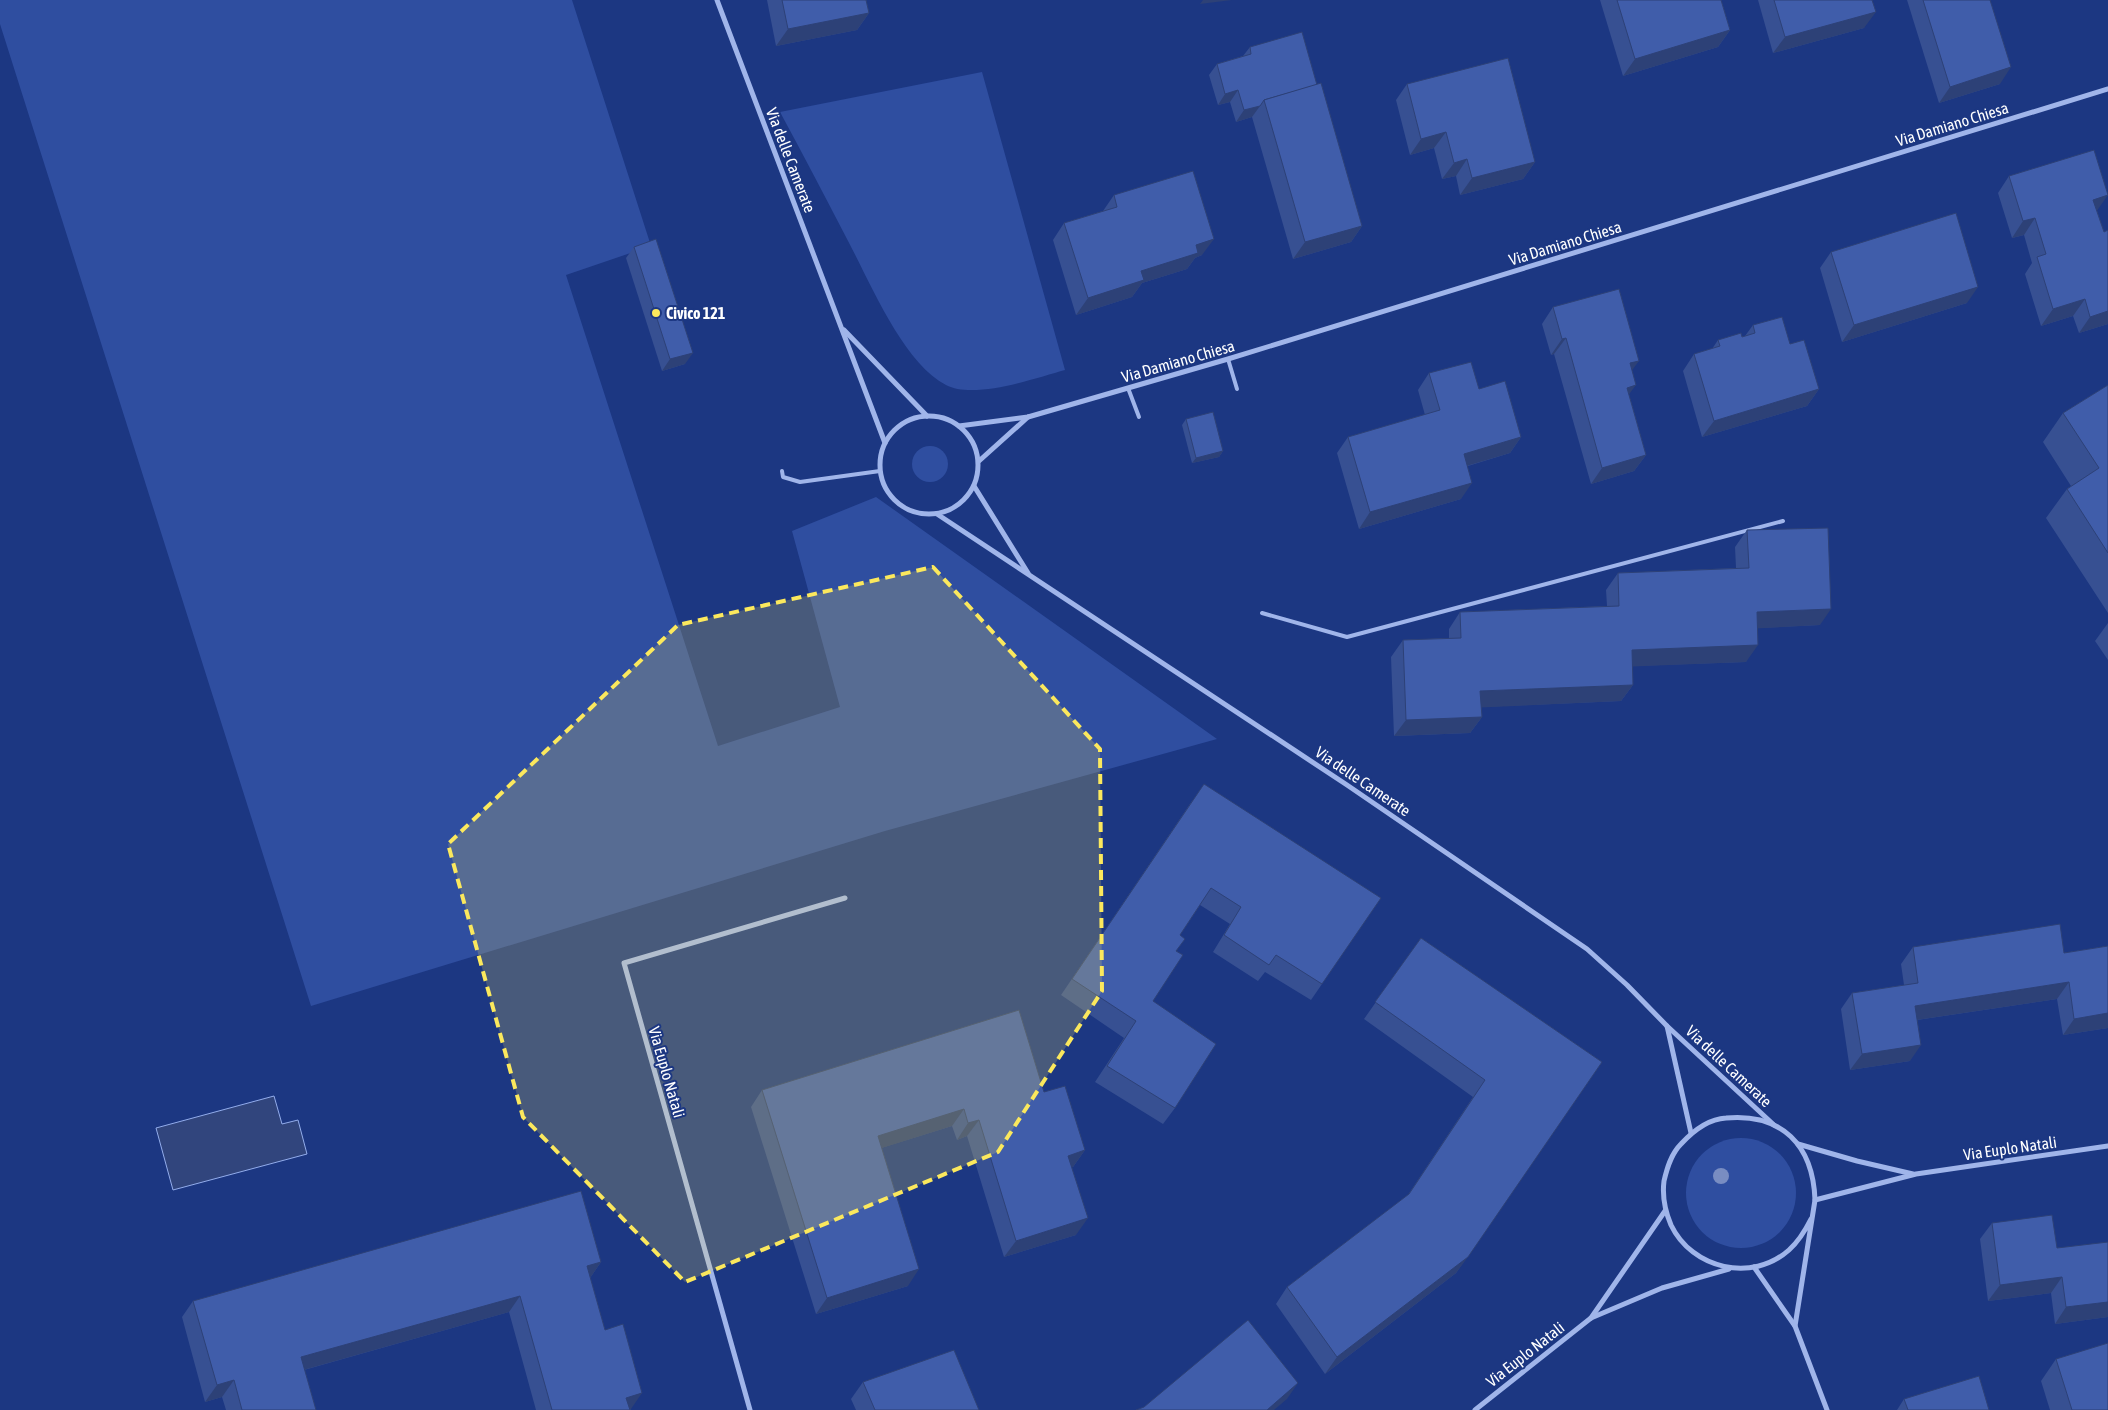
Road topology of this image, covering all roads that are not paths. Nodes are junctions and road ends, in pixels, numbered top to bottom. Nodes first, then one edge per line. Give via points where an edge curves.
1 (717, 0) edge
2 (2108, 90) edge
3 (842, 328) junction
4 (1228, 359) junction
5 (1128, 388) junction
6 (1237, 389) dead end
7 (927, 416) junction
8 (1028, 417) junction
9 (1139, 417) dead end
10 (959, 426) junction
11 (885, 443) junction
12 (979, 462) junction
13 (782, 471) dead end
14 (880, 471) junction
15 (974, 486) junction
16 (937, 514) junction
17 (1782, 521) dead end
18 (1030, 575) junction
19 (1262, 613) dead end
20 (845, 898) dead end
21 (1667, 1026) junction
22 (1774, 1125) junction
23 (1691, 1133) junction
24 (1798, 1143) junction
25 (2108, 1146) edge
26 (1916, 1174) junction
27 (1815, 1200) junction
28 (1665, 1211) junction
29 (1811, 1219) junction
30 (1754, 1267) junction
31 (1730, 1268) junction
32 (1591, 1318) junction
33 (1795, 1326) junction
34 (750, 1410) edge
35 (1475, 1410) edge
36 (1827, 1410) edge

1 - 3 street, Via delle Camerate
2 - 4 street, Via Damiano Chiesa
3 - 7 street, Via delle Camerate
3 - 11 street, Via delle Camerate
4 - 5 street, Via Damiano Chiesa
4 - 6 lane
5 - 8 street, Via Damiano Chiesa
5 - 9 lane
7 - 10 street via 944,418
7 - 11 street via 896,429
8 - 10 street, Via Damiano Chiesa
8 - 12 street, Via Damiano Chiesa
10 - 12 street via 971,438
11 - 14 street
12 - 15 street
13 - 14 lane via 783,477 800,482
14 - 16 street, Via delle Camerate via 887,490 900,505 918,513
15 - 16 street via 960,504
15 - 18 street, Via delle Camerate
16 - 18 street, Via delle Camerate
17 - 19 lane via 1347,637
18 - 21 street, Via delle Camerate via 1587,949
20 - 34 street, Via Euplo Natali via 624,963
21 - 22 street, Via delle Camerate
21 - 23 street, Via delle Camerate
22 - 23 street, Via delle Camerate via 1758,1118 1722,1118
22 - 24 street, Via delle Camerate
23 - 28 street, Via delle Camerate via 1676,1149 1667,1168 1663,1190
24 - 26 street, Via Euplo Natali
24 - 27 street, Via delle Camerate via 1809,1160
25 - 26 street, Via Euplo Natali
26 - 27 street, Via Euplo Natali
27 - 29 street, Via delle Camerate
28 - 31 street, Via delle Camerate via 1678,1238 1700,1259
28 - 32 street, Via Euplo Natali
29 - 30 street, Via delle Camerate via 1789,1250 1773,1261
29 - 33 street, Via delle Camerate
30 - 31 street, Via delle Camerate
30 - 33 street, Via delle Camerate
31 - 32 street, Via Euplo Natali via 1662,1288
32 - 35 street, Via Euplo Natali
33 - 36 street, Via delle Camerate

